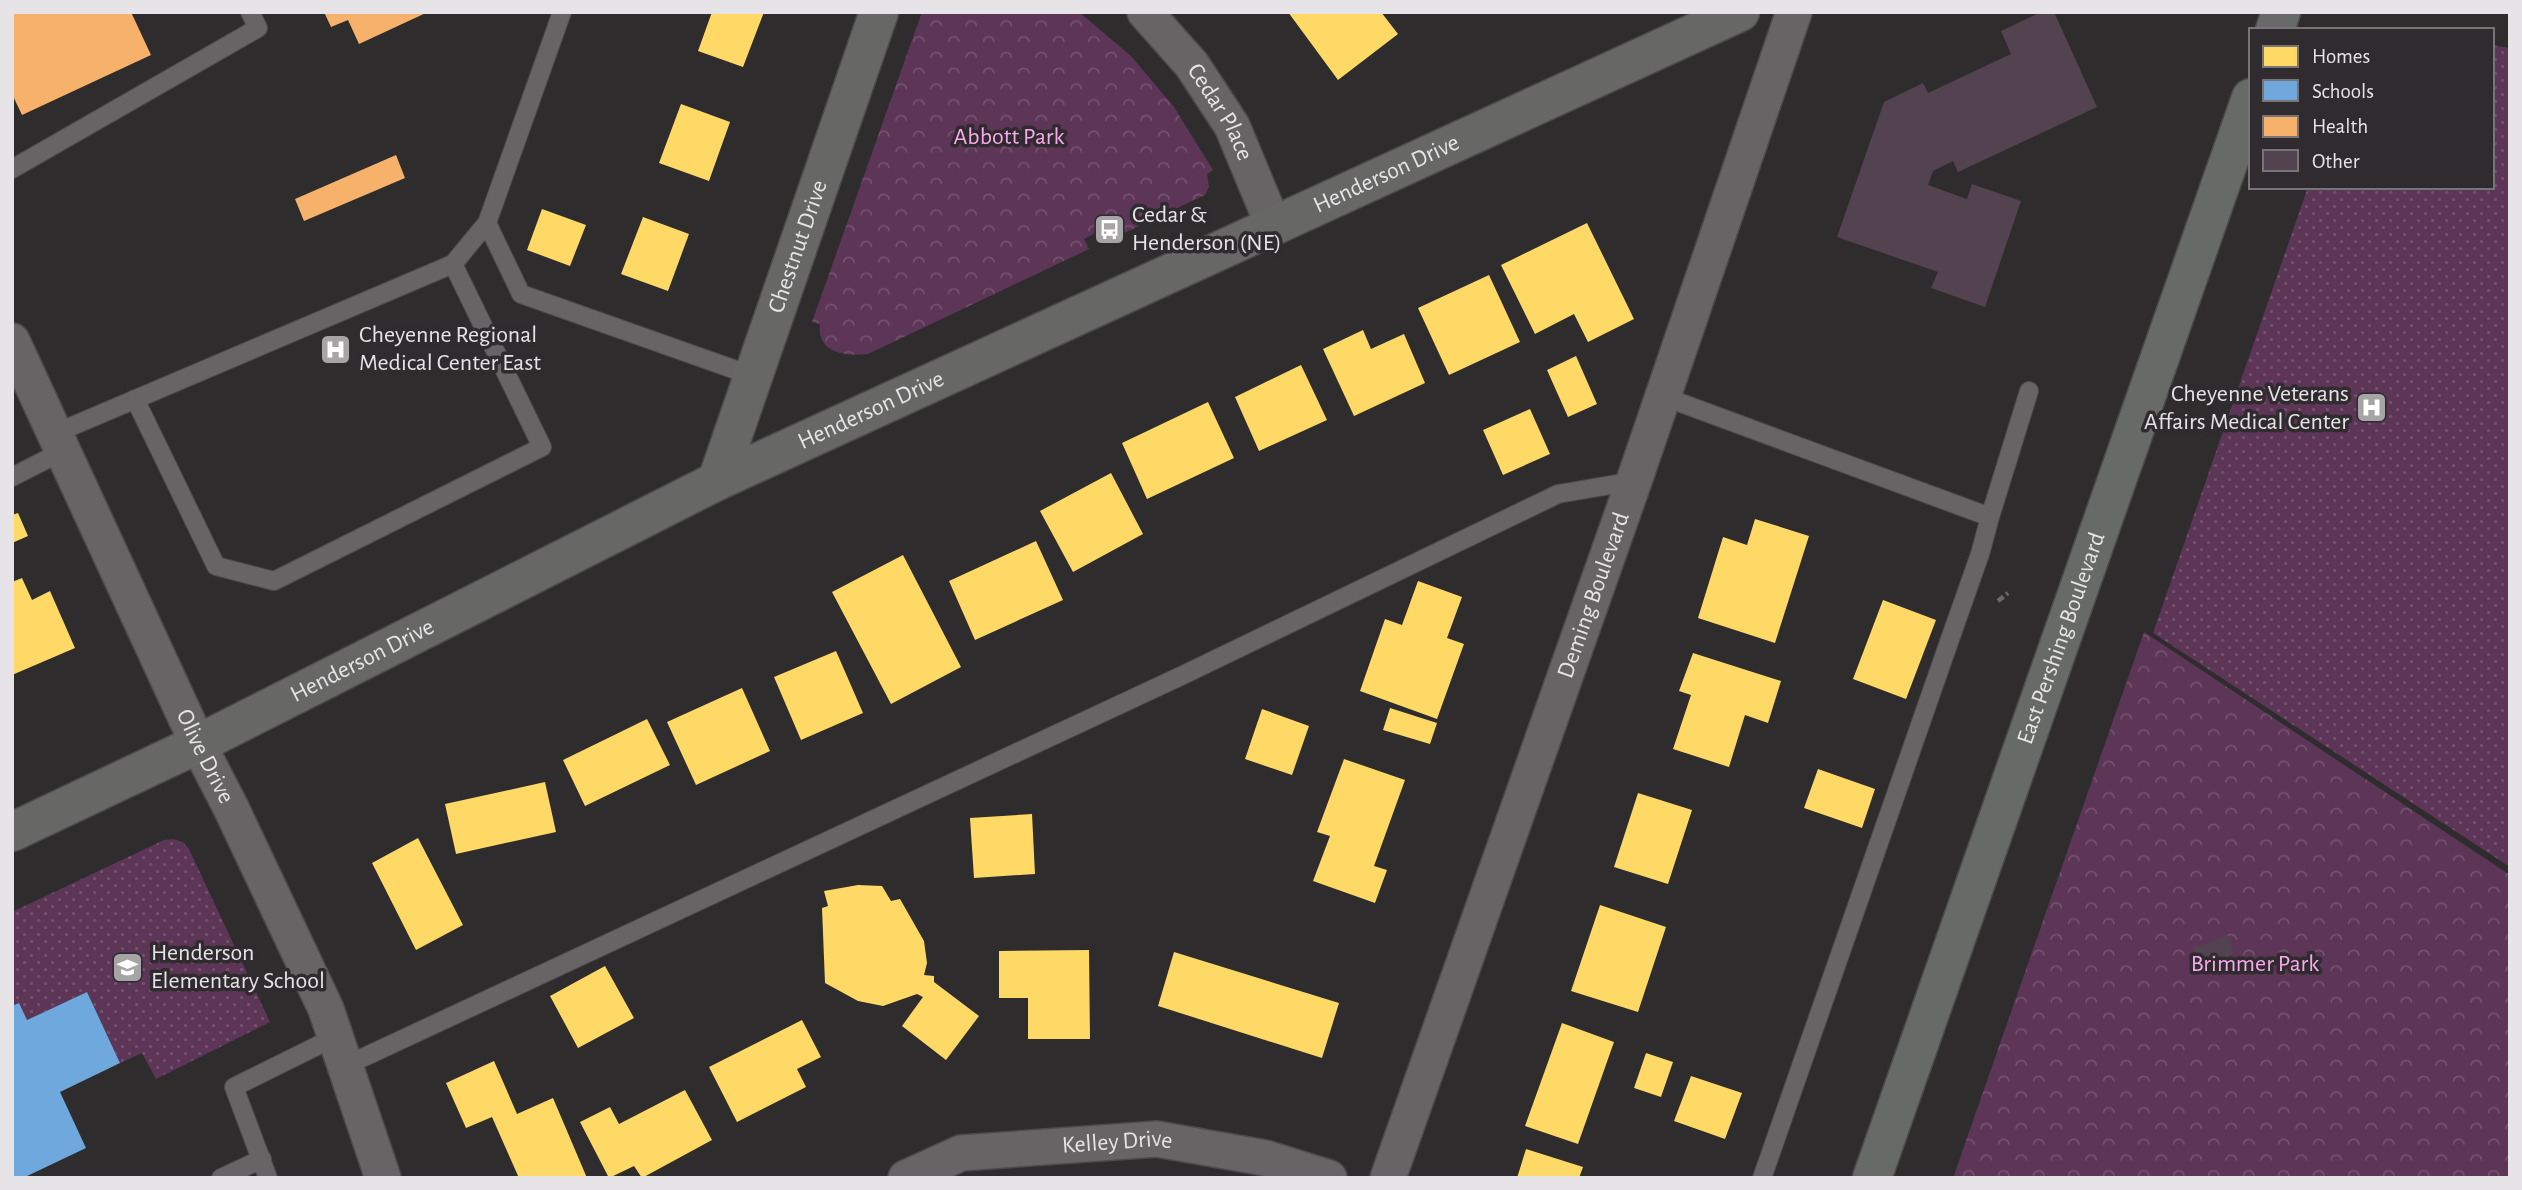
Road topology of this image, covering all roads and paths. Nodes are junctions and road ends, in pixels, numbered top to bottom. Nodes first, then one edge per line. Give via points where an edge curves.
1 (250, 12) edge
2 (562, 12) edge
3 (879, 12) edge
4 (1145, 12) edge
5 (1740, 12) edge
6 (1794, 12) edge
7 (2249, 104) edge
8 (12, 169) edge
9 (487, 223) junction
10 (1274, 227) junction
11 (453, 264) junction
12 (12, 341) edge
13 (753, 376) junction
14 (2029, 391) dead end
15 (1662, 396) junction
16 (135, 399) junction
17 (60, 442) junction
18 (12, 477) edge
19 (717, 481) junction
20 (1634, 481) junction
21 (1990, 517) junction
22 (198, 744) junction
23 (12, 832) edge
24 (340, 1051) junction
25 (262, 1159) junction
26 (221, 1178) edge
27 (268, 1178) edge
28 (383, 1178) edge
29 (906, 1178) edge
30 (1329, 1178) edge
31 (1388, 1178) edge
32 (1762, 1178) edge
33 (1872, 1178) edge

1 - 8 lane via 258,27
2 - 9 lane
3 - 13 street, Chestnut Drive
4 - 10 street, Cedar Place via 1192,65 1231,126
5 - 10 street, Henderson Drive
6 - 15 street, Deming Boulevard
7 - 33 main road, East Pershing Boulevard
9 - 11 lane
9 - 13 lane via 522,294
10 - 19 street, Henderson Drive
11 - 16 lane
11 - 16 lane via 542,447 274,581 216,566
12 - 17 street, Olive Drive
13 - 19 street, Chestnut Drive
14 - 21 lane
15 - 20 street, Deming Boulevard
15 - 21 lane
16 - 17 lane
17 - 18 lane
17 - 22 street, Olive Drive
19 - 22 street, Henderson Drive
20 - 24 lane via 1558,494 1181,676
20 - 31 street, Deming Boulevard
21 - 32 lane
22 - 23 street, Henderson Drive
22 - 24 street, Olive Drive via 326,1009
24 - 25 lane via 234,1087
24 - 28 street, Olive Drive
25 - 26 lane
25 - 27 lane
29 - 30 street, Kelley Drive via 961,1153 1157,1139 1265,1158

